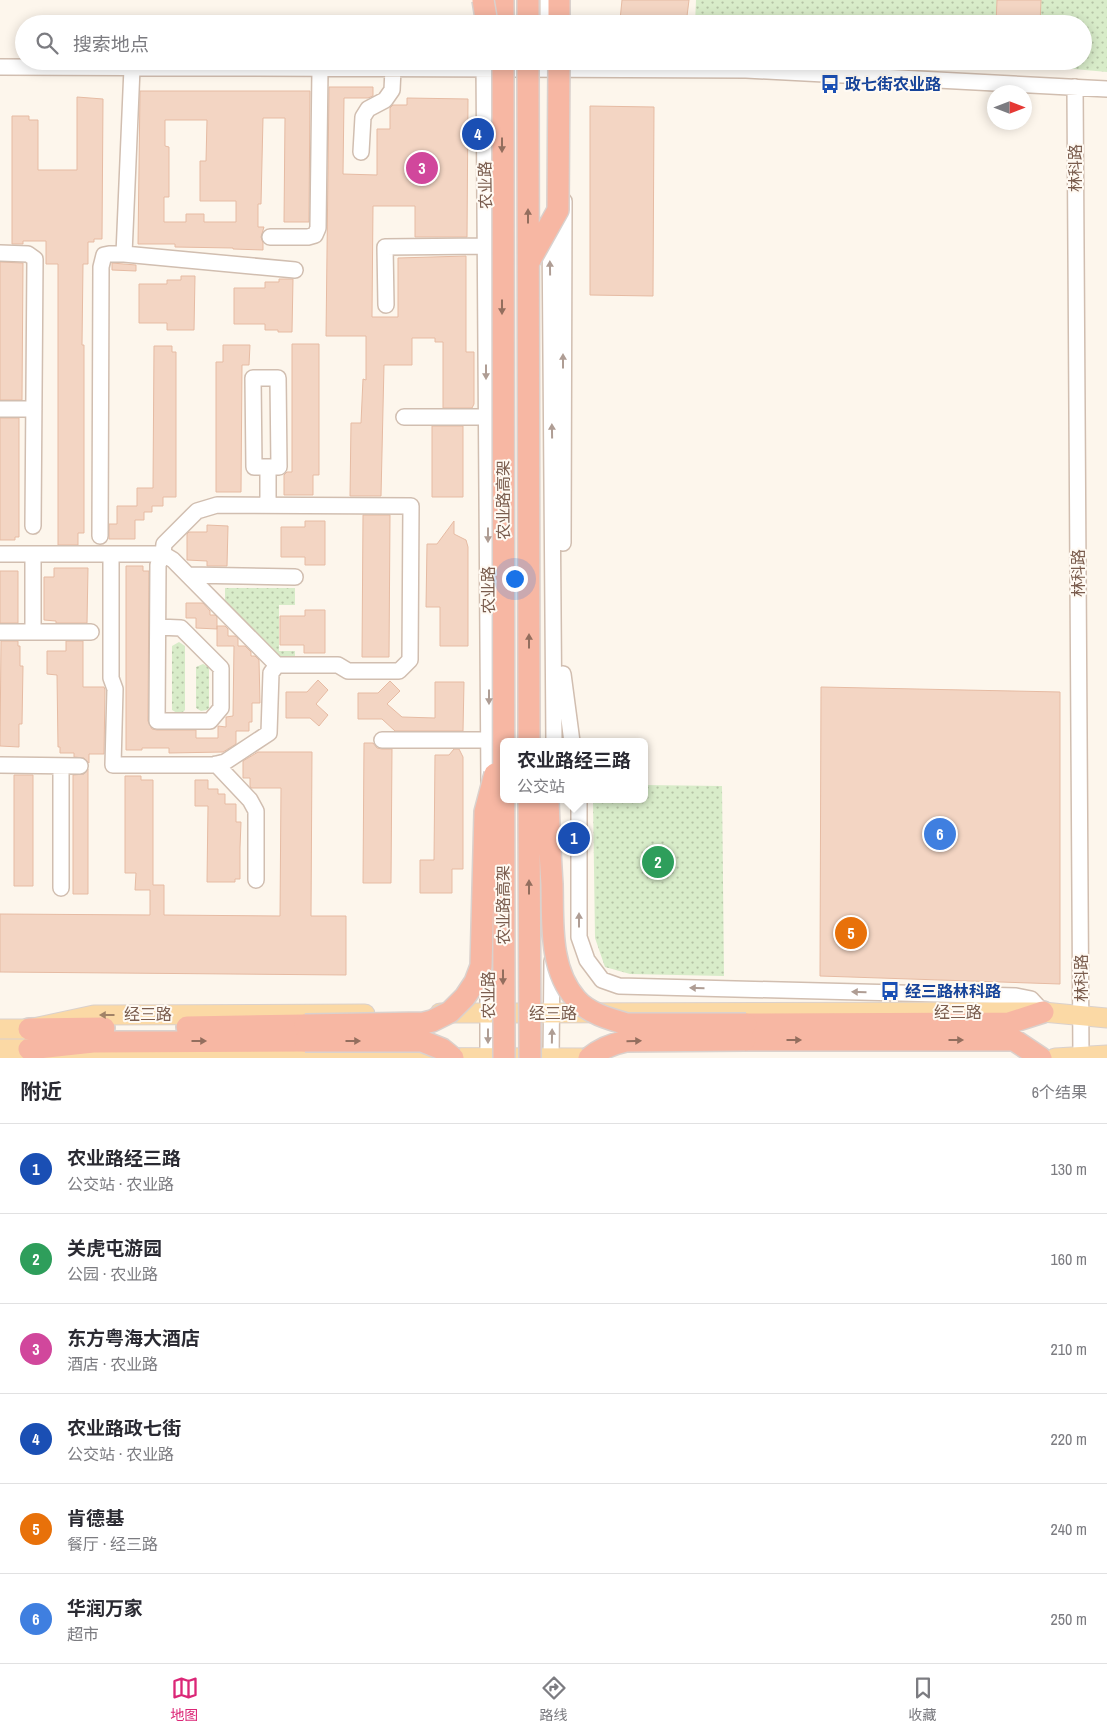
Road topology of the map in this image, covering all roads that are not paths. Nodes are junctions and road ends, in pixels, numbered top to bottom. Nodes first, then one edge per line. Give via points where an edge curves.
1 (483, 0) edge
2 (502, 0) edge
3 (528, 0) edge
4 (548, 0) edge
5 (559, 0) edge
6 (484, 15) edge
7 (502, 15) edge
8 (528, 15) edge
9 (548, 15) edge
10 (559, 15) edge
11 (0, 67) edge
12 (15, 67) edge
13 (132, 70) edge
14 (320, 70) edge
15 (393, 70) edge
16 (491, 70) edge
17 (492, 70) edge
18 (528, 70) edge
19 (555, 70) edge
20 (555, 70) edge
21 (555, 70) edge
22 (746, 70) edge
23 (1074, 87) junction
24 (1107, 89) edge
25 (361, 152) dead end
26 (270, 237) dead end
27 (485, 246) junction
28 (0, 253) edge
29 (124, 254) junction
30 (528, 262) junction
31 (295, 270) dead end
32 (386, 305) dead end
33 (0, 409) edge
34 (34, 409) junction
35 (486, 417) junction
36 (404, 418) dead end
37 (268, 467) junction
38 (268, 505) junction
39 (33, 526) dead end
40 (100, 536) dead end
41 (0, 554) edge
42 (33, 554) junction
43 (111, 554) junction
44 (164, 554) junction
45 (188, 575) junction
46 (296, 577) dead end
47 (158, 628) junction
48 (0, 632) edge
49 (33, 632) junction
50 (91, 632) dead end
51 (277, 664) junction
52 (530, 738) edge
53 (554, 738) edge
54 (571, 738) edge
55 (382, 740) dead end
56 (496, 742) edge
57 (216, 764) junction
58 (0, 765) edge
59 (61, 766) junction
60 (80, 766) dead end
61 (529, 803) edge
62 (548, 803) edge
63 (554, 803) edge
64 (579, 803) edge
65 (256, 880) dead end
66 (61, 888) dead end
67 (1043, 1012) junction
68 (488, 1013) junction
69 (552, 1013) junction
70 (1081, 1016) junction
71 (1107, 1018) edge
72 (0, 1029) edge
73 (746, 1032) junction
74 (304, 1045) edge
75 (30, 1046) edge
76 (0, 1049) edge
77 (1107, 1055) edge
78 (76, 1056) edge
79 (1082, 1057) edge
80 (232, 1058) edge
81 (360, 1058) edge
82 (453, 1058) edge
83 (488, 1058) edge
84 (504, 1058) edge
85 (530, 1058) edge
86 (551, 1058) edge
87 (590, 1058) edge
88 (1041, 1058) edge
89 (1055, 1058) edge

1 - 6 highway, bridge
2 - 7 highway
3 - 8 highway
4 - 9 street
5 - 10 highway
11 - 12 street
13 - 29 street
14 - 26 street via 318,228 315,235 308,237
15 - 25 street via 392,90 385,100 368,109 363,117
16 - 27 street, 农业路
17 -> 56 highway, 农业路高架, bridge via 502,120
30 -> 18 highway, 农业路高架, bridge
19 - 30 highway, bridge via 558,210
53 -> 20 street
54 -> 21 street via 563,681
22 - 23 street
23 - 24 street
23 - 70 street, 林科路
27 - 32 street via 385,247
27 -> 35 street, 农业路
28 - 34 street via 28,254 35,259
29 - 31 street
29 - 40 street via 104,255 101,267
52 -> 30 highway, 农业路高架, bridge
33 - 34 street
34 - 39 street
35 - 36 street
35 -> 56 street, 农业路
37 - 37 street via 279,467 278,378 253,378 254,468
37 - 38 street
38 - 44 street via 217,505 197,511 164,544
38 - 51 street via 411,506 410,660 398,671 348,671 338,665
41 - 42 street
42 - 43 street
42 - 49 street
43 - 44 street
43 - 57 street via 111,678 115,689 113,765
44 - 45 street
44 - 47 street via 158,565
45 - 46 street
45 - 51 street
47 - 47 street via 157,721 210,721 221,708 221,668 181,628
48 - 49 street
49 - 50 street
51 - 57 street via 271,673 268,733 225,762
55 - 56 street
56 - 68 street, 农业路
56 - 74 highway, bridge via 485,812 481,966 475,982 450,1012 424,1023
56 -> 84 highway, 农业路高架, bridge
57 - 65 street via 250,800 256,811
58 - 59 street
59 - 60 street
59 - 66 street
85 -> 61 highway, 农业路高架, bridge
62 - 73 highway, bridge via 554,943 561,975 575,999 591,1012 627,1024
63 - 69 street
67 -> 64 street via 1030,999 1016,996 620,986 602,980 587,960 580,937
67 - 69 main road, 经三路
67 - 70 main road, 经三路
67 - 73 highway via 1009,1022
68 - 69 main road, 经三路
68 -> 75 main road, 经三路 via 94,1015
68 -> 83 street, 农业路
86 -> 69 street
70 - 71 main road, 经三路
70 - 79 street, 林科路
72 - 75 main road, 经三路
87 -> 73 highway, bridge via 611,1044
73 -> 88 highway via 1014,1040
74 - 75 highway
74 - 80 main road, 经三路
74 - 81 main road, 经三路
74 -> 82 highway, bridge via 422,1041 442,1049
75 - 76 main road, 经三路
75 - 78 main road, 经三路
77 - 79 main road
78 - 80 main road, 经三路
79 - 89 main road
81 - 83 main road, 经三路
83 - 86 main road, 经三路
86 - 87 main road, 经三路

